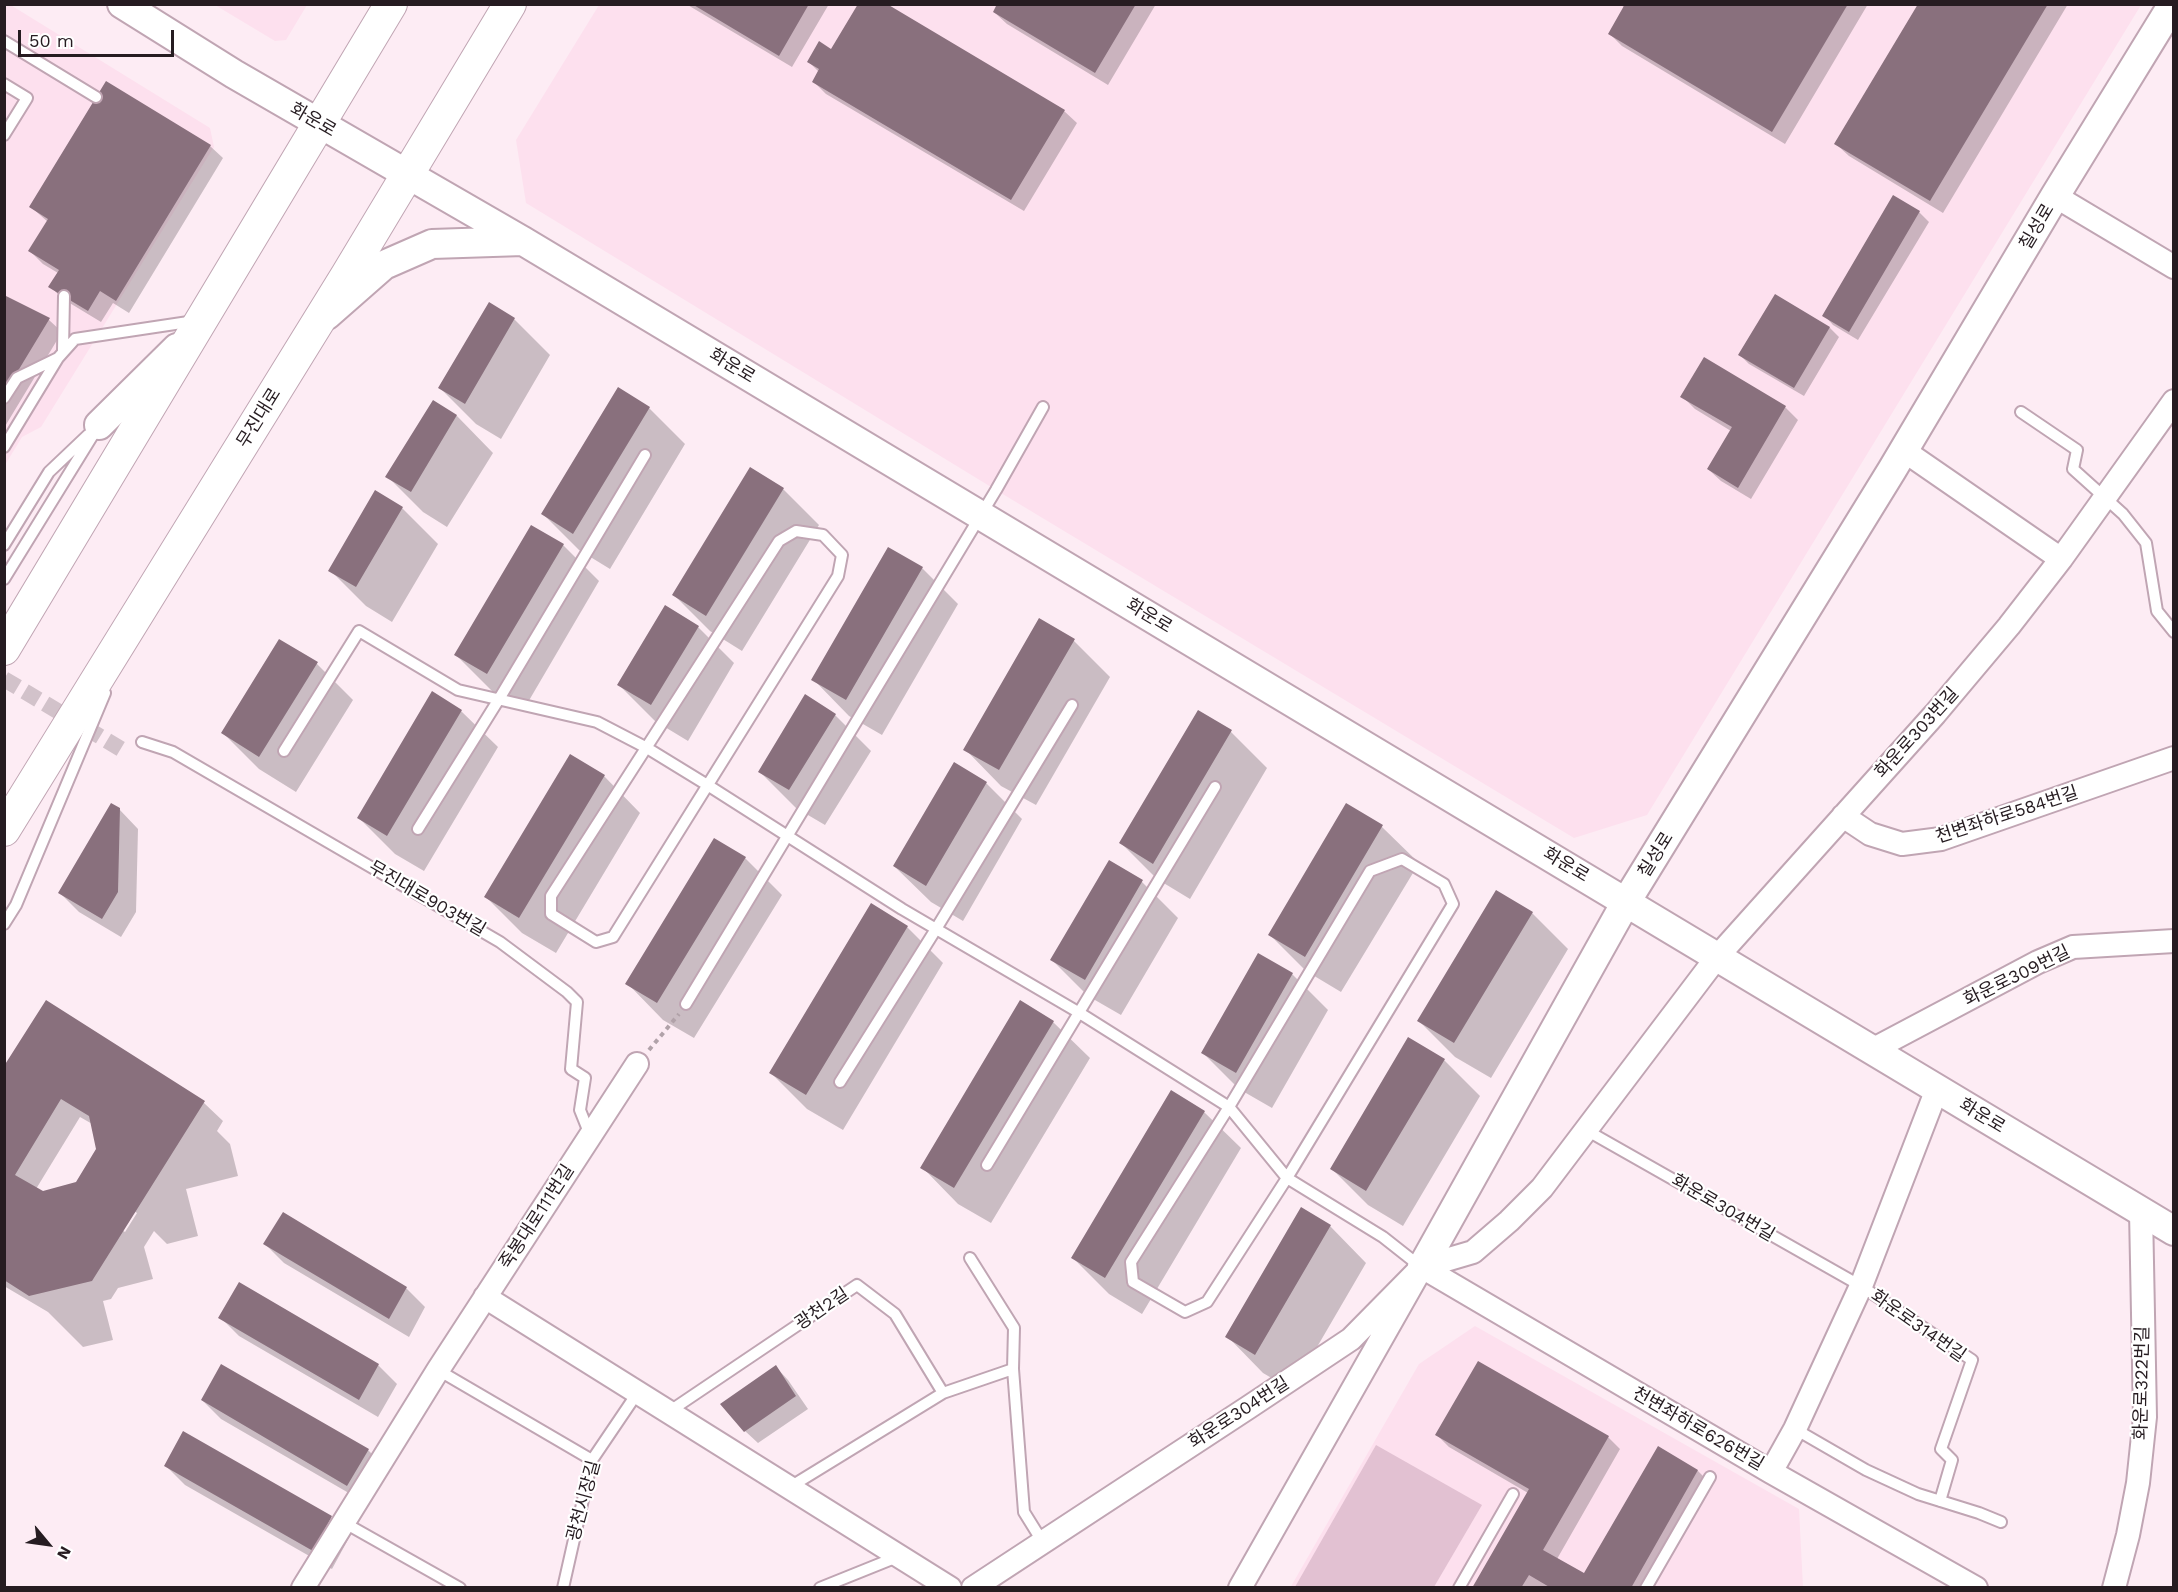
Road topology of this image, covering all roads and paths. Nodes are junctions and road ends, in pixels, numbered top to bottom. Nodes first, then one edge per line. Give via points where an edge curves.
1 (122, 4) edge
2 (391, 4) edge
3 (510, 4) edge
4 (2173, 4) edge
5 (4, 41) edge
6 (4, 84) edge
7 (96, 97) dead end
8 (319, 124) junction
9 (4, 135) edge
10 (407, 175) junction
11 (2055, 196) junction
12 (524, 241) junction
13 (2174, 267) edge
14 (64, 296) dead end
15 (202, 322) junction
16 (317, 324) junction
17 (61, 354) junction
18 (4, 398) edge
19 (2174, 401) edge
20 (1043, 407) dead end
21 (2021, 411) dead end
22 (99, 425) junction
23 (4, 447) edge
24 (1904, 450) junction
25 (645, 455) dead end
26 (2104, 498) junction
27 (981, 515) junction
28 (4, 545) edge
29 (2061, 559) junction
30 (4, 579) edge
31 (138, 613) junction
32 (2174, 632) edge
33 (4, 649) edge
34 (499, 699) junction
35 (1072, 705) dead end
36 (142, 742) dead end
37 (647, 748) junction
38 (284, 751) dead end
39 (2174, 758) edge
40 (709, 786) junction
41 (1215, 787) dead end
42 (1842, 816) junction
43 (418, 829) dead end
44 (4, 830) edge
45 (789, 835) junction
46 (1626, 902) junction
47 (4, 924) edge
48 (936, 929) junction
49 (2174, 941) edge
50 (1717, 957) junction
51 (686, 1004) joint
52 (1078, 1012) junction
53 (1872, 1050) junction
54 (637, 1064) joint
55 (840, 1082) dead end
56 (1937, 1089) junction
57 (1229, 1107) junction
58 (1586, 1130) junction
59 (591, 1136) junction
60 (987, 1165) dead end
61 (1287, 1178) junction
62 (2141, 1211) junction
63 (2174, 1231) edge
64 (970, 1258) dead end
65 (1422, 1267) junction
66 (1861, 1286) junction
67 (485, 1297) junction
68 (438, 1370) junction
69 (1013, 1370) junction
70 (638, 1391) junction
71 (943, 1393) junction
72 (670, 1411) junction
73 (1795, 1429) junction
74 (592, 1460) junction
75 (1771, 1472) junction
76 (1710, 1477) dead end
77 (790, 1487) junction
78 (1513, 1494) dead end
79 (1940, 1501) junction
80 (342, 1522) junction
81 (2001, 1522) dead end
82 (1042, 1541) junction
83 (900, 1556) junction
84 (303, 1587) edge
85 (460, 1587) edge
86 (563, 1587) edge
87 (820, 1587) edge
88 (950, 1587) edge
89 (973, 1587) edge
90 (1240, 1587) edge
91 (1459, 1587) edge
92 (1646, 1587) edge
93 (1976, 1587) edge
94 (2114, 1587) edge

1 - 8 street, 화운로
2 - 8 main road
3 - 10 main road, 무진대로
4 - 11 street, 칠성로
5 - 7 lane
6 - 9 lane via 27,98
8 - 10 street, 화운로
8 - 15 main road
10 - 12 street, 화운로
10 - 16 main road, 무진대로
11 - 13 street
11 - 24 street, 칠성로
12 - 16 street via 432,244 384,265
12 - 27 street, 화운로
14 - 17 lane
15 - 17 lane via 75,339
15 - 22 street
15 - 33 main road
16 - 31 main road, 무진대로
17 - 18 lane via 17,378
17 - 23 lane
19 - 26 street, 화운로303번길
20 - 27 lane
21 - 26 lane via 2077,450 2073,469
22 - 28 lane via 49,472
22 - 30 lane
24 - 29 street
24 - 46 street, 칠성로
25 - 34 lane
26 - 29 street, 화운로303번길
26 - 32 lane via 2146,543 2157,611
27 - 45 lane
27 - 46 street, 화운로
29 - 42 street, 화운로303번길 via 1935,714
31 - 44 main road, 무진대로
31 - 47 lane via 16,905
34 - 37 lane via 597,722
34 - 38 lane via 458,690 359,631
34 - 43 lane
35 - 48 lane
36 - 59 lane, 무진대로903번길 via 173,752 500,942 567,992 577,1002 571,1069 585,1078 580,1110
37 - 40 lane
37 - 40 lane via 551,896 551,914 596,942 614,937
37 - 40 lane via 779,541 796,531 823,535 842,555 838,576
39 - 42 street, 천변좌하로584번길 via 1941,838 1902,844 1870,834
40 - 45 lane
41 - 52 lane
42 - 50 street, 화운로303번길
45 - 48 lane
45 - 51 lane
46 - 50 street, 화운로
46 - 65 street, 칠성로
48 - 52 lane
48 - 55 lane
49 - 53 street, 화운로309번길 via 2073,947
50 - 53 street, 화운로
50 - 58 street, 화운로304번길
51 - 54 path
52 - 57 lane
52 - 60 lane
53 - 56 street, 화운로
54 - 59 street, 죽봉대로111번길
56 - 62 street, 화운로
56 - 66 street, 화운로314번길
57 - 61 lane
57 - 61 lane via 1131,1262 1133,1282 1185,1312 1207,1302
57 - 61 lane via 1370,871 1402,859 1444,884 1453,904
58 - 65 street, 화운로304번길 via 1542,1188 1473,1252
58 - 66 lane, 화운로304번길
59 - 67 street, 죽봉대로111번길
61 - 65 lane via 1383,1237
62 - 63 street, 화운로
62 - 94 street, 화운로322번길 via 2145,1417 2138,1483
64 - 69 lane via 1014,1328
65 - 75 street, 천변좌하로626번길
65 - 82 street, 화운로304번길 via 1351,1339
65 - 90 street
66 - 73 street, 화운로314번길
66 - 79 lane, 화운로314번길 via 1972,1360 1941,1449 1953,1460
67 - 68 street, 죽봉대로111번길
67 - 70 street
68 - 74 lane
68 - 80 street, 죽봉대로111번길
69 - 71 lane
69 - 82 lane via 1024,1512
70 - 72 street
70 - 74 lane, 광천시장길
71 - 72 lane, 광천2길 via 895,1314 857,1285
71 - 77 lane
72 - 77 street
73 - 75 street, 화운로314번길
73 - 79 lane via 1866,1470
74 - 86 lane, 광천시장길
75 - 93 street, 천변좌하로626번길
76 - 92 lane
77 - 83 street
78 - 91 lane
79 - 81 lane
80 - 84 street, 죽봉대로111번길
80 - 85 lane
82 - 89 street, 화운로304번길
83 - 87 lane
83 - 88 street

